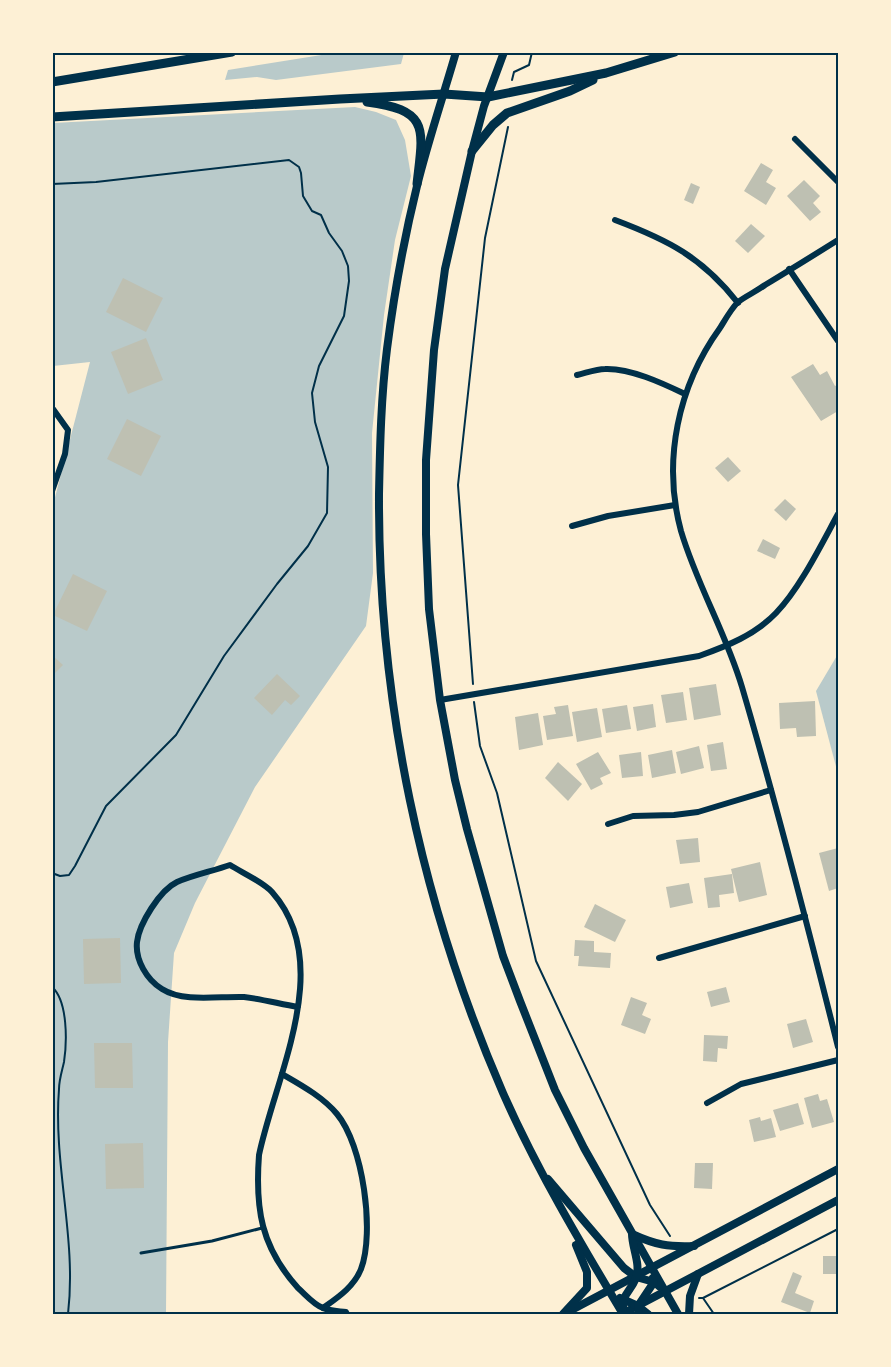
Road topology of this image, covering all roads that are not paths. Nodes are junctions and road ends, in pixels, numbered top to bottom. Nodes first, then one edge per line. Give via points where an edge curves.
1 (232, 52) edge
2 (456, 52) edge
3 (504, 52) edge
4 (675, 52) edge
5 (606, 74) junction
6 (52, 82) edge
7 (444, 94) junction
8 (488, 97) junction
9 (340, 99) junction
10 (52, 117) edge
11 (795, 139) dead end
12 (472, 151) junction
13 (838, 182) edge
14 (417, 184) junction
15 (615, 220) dead end
16 (838, 240) edge
17 (789, 269) junction
18 (738, 303) junction
19 (838, 341) edge
20 (577, 375) dead end
21 (685, 394) junction
22 (53, 409) edge
23 (52, 491) edge
24 (675, 506) junction
25 (838, 514) edge
26 (572, 526) dead end
27 (728, 646) junction
28 (440, 700) junction
29 (771, 790) junction
30 (608, 824) dead end
31 (805, 916) junction
32 (659, 958) dead end
33 (298, 1007) junction
34 (838, 1047) edge
35 (838, 1060) edge
36 (282, 1074) junction
37 (707, 1102) dead end
38 (538, 1167) junction
39 (838, 1169) edge
40 (838, 1200) edge
41 (561, 1211) junction
42 (262, 1228) junction
43 (632, 1234) junction
44 (694, 1246) junction
45 (141, 1253) dead end
46 (652, 1269) junction
47 (698, 1274) junction
48 (636, 1277) junction
49 (654, 1282) junction
50 (608, 1291) junction
51 (665, 1292) junction
52 (622, 1300) junction
53 (638, 1310) edge
54 (324, 1311) edge
55 (347, 1314) edge
56 (564, 1314) edge
57 (622, 1314) edge
58 (648, 1314) edge
59 (678, 1314) edge
60 (689, 1314) edge

1 - 6 main road
2 - 7 main road
3 - 8 main road
4 - 5 main road
5 - 8 main road
5 - 12 main road via 507,113
7 - 8 main road
7 - 9 main road
7 - 14 main road
8 - 12 main road
9 - 10 main road
9 - 14 main road via 403,110 418,123 422,137
11 - 13 street
12 - 28 main road via 445,269 426,460 429,609
14 - 38 main road via 387,347 380,451 379,529 390,685 412,814 441,924 498,1082
15 - 18 street via 683,251 722,282
16 - 17 street
17 - 18 street
17 - 19 street
18 - 21 street via 710,341
20 - 21 street via 605,369 657,381
21 - 24 street via 675,442
22 - 23 street via 68,430 65,454
24 - 26 street
24 - 27 street via 691,560
25 - 27 street via 776,613
27 - 28 street via 699,656
27 - 29 street
28 - 43 main road via 454,780 503,956 555,1090
29 - 30 street via 698,812 633,816
29 - 31 street
31 - 32 street
31 - 34 street
33 - 33 street via 245,998 184,996 163,990 148,977 137,943 157,900 175,883 230,865 271,891 295,934 301,971
33 - 36 street
35 - 37 street via 741,1084
36 - 42 street via 259,1155
36 - 54 street via 311,1091 337,1114 353,1140 358,1159 366,1218 364,1258 360,1272 345,1293
38 - 41 main road
38 - 48 main road
39 - 44 street
40 - 47 street
41 - 50 main road
41 - 56 main road via 587,1272 587,1288
42 - 45 lane
42 - 54 street via 275,1259
43 - 44 main road via 668,1247
43 - 46 main road
43 - 48 main road
44 - 46 street
46 - 48 street
46 - 49 main road
46 - 51 main road
47 - 51 street
47 - 60 main road
48 - 49 main road
48 - 50 street
48 - 52 main road
49 - 51 main road
49 - 53 main road
50 - 52 main road
50 - 56 street
50 - 57 main road
51 - 53 street
51 - 59 main road
52 - 53 main road
52 - 57 main road
53 - 57 street
53 - 58 main road
54 - 55 street

